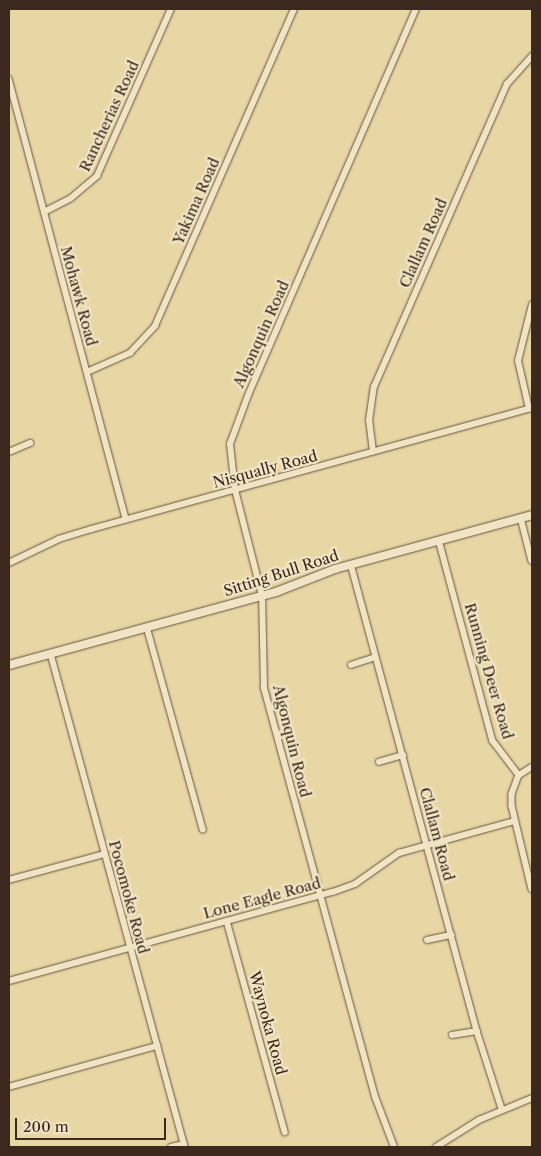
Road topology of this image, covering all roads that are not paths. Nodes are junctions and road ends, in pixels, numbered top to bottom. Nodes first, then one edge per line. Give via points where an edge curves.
1 (171, 9) edge
2 (294, 9) edge
3 (416, 9) edge
4 (532, 56) edge
5 (9, 79) edge
6 (44, 212) junction
7 (532, 304) edge
8 (87, 372) junction
9 (531, 408) edge
10 (30, 443) dead end
11 (9, 452) edge
12 (373, 452) junction
13 (235, 490) junction
14 (532, 515) edge
15 (520, 518) junction
16 (126, 519) junction
17 (438, 540) junction
18 (532, 561) edge
19 (9, 563) edge
20 (351, 564) junction
21 (262, 596) junction
22 (148, 627) junction
23 (51, 654) junction
24 (375, 657) junction
25 (9, 665) edge
26 (351, 665) dead end
27 (403, 755) junction
28 (378, 762) dead end
29 (532, 767) edge
30 (519, 775) junction
31 (514, 821) junction
32 (203, 829) dead end
33 (427, 844) junction
34 (105, 854) junction
35 (9, 880) edge
36 (532, 889) edge
37 (320, 895) junction
38 (227, 921) junction
39 (450, 935) junction
40 (427, 940) dead end
41 (130, 948) junction
42 (9, 981) edge
43 (477, 1031) junction
44 (452, 1035) dead end
45 (157, 1046) junction
46 (9, 1087) edge
47 (532, 1098) edge
48 (502, 1109) junction
49 (284, 1132) dead end
50 (184, 1145) edge
51 (171, 1147) edge
52 (394, 1147) edge
53 (436, 1147) edge

1 - 6 street, Rancherias Road via 97,176 70,198
2 - 8 street, Yakima Road via 155,326 130,353
3 - 13 street, Algonquin Road via 249,393 230,444
4 - 12 street, Clallam Road via 507,84 374,387 368,421
5 - 6 street, Mohawk Road
6 - 8 street, Mohawk Road
7 - 9 street via 518,361
8 - 16 street, Mohawk Road
9 - 12 street, Nisqually Road
10 - 11 street
12 - 13 street, Nisqually Road
13 - 16 street, Nisqually Road
13 - 21 street, Algonquin Road
14 - 15 street, Sitting Bull Road
15 - 17 street, Sitting Bull Road
15 - 18 street
16 - 19 street, Nisqually Road via 59,539
17 - 20 street, Sitting Bull Road
17 - 30 street, Running Deer Road via 493,741
20 - 21 street, Sitting Bull Road
20 - 24 street, Clallam Road
21 - 22 street, Sitting Bull Road
21 - 37 street, Algonquin Road via 264,688
22 - 23 street, Sitting Bull Road
22 - 32 street
23 - 25 street, Sitting Bull Road
23 - 34 street, Pocomoke Road
24 - 26 street
24 - 27 street, Clallam Road
27 - 28 street
27 - 33 street, Clallam Road
29 - 30 street
30 - 31 street via 512,794
31 - 33 street, Lone Eagle Road
31 - 36 street
33 - 37 street, Lone Eagle Road via 399,853 355,884
33 - 39 street, Clallam Road
34 - 35 street
34 - 41 street, Pocomoke Road
37 - 38 street, Lone Eagle Road
37 - 52 street, Algonquin Road via 375,1097
38 - 41 street, Lone Eagle Road
38 - 49 street, Waynoka Road
39 - 40 street
39 - 43 street, Clallam Road
41 - 42 street, Lone Eagle Road
41 - 45 street, Pocomoke Road
43 - 44 street
43 - 48 street, Clallam Road
45 - 46 street
45 - 50 street, Pocomoke Road
47 - 48 street
48 - 53 street
50 - 51 street

